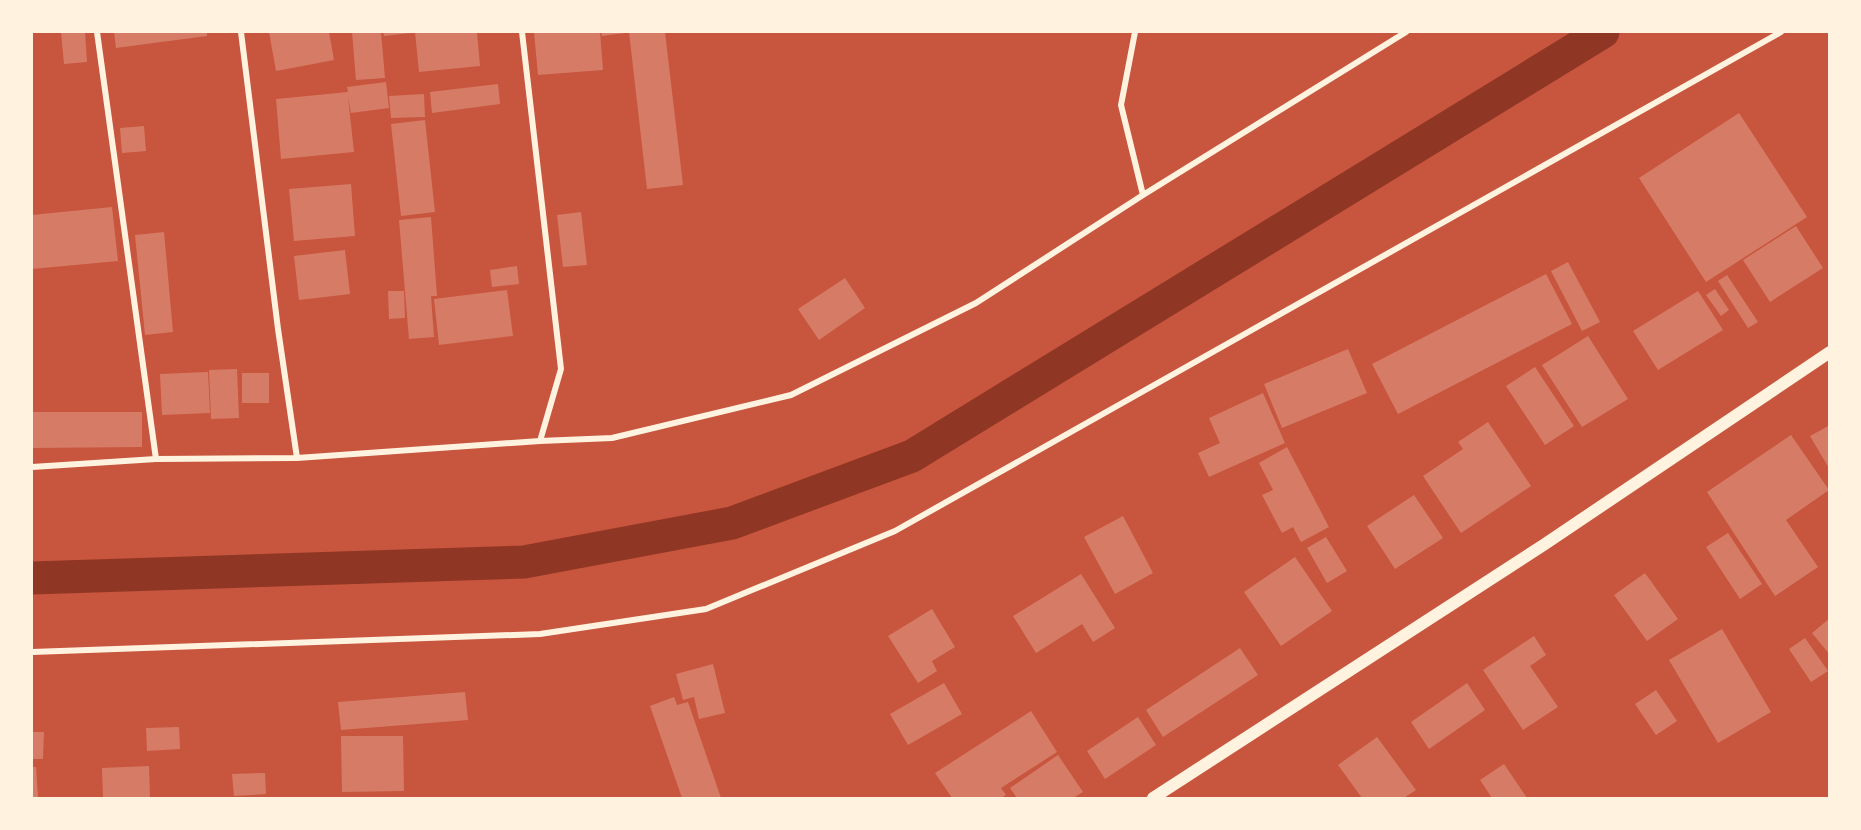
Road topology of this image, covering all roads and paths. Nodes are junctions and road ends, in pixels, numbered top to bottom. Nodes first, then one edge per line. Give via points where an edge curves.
1 (97, 32) edge
2 (241, 32) edge
3 (522, 32) edge
4 (1135, 32) edge
5 (1406, 32) edge
6 (1781, 32) edge
7 (1143, 195) junction
8 (1830, 352) edge
9 (540, 441) junction
10 (297, 458) junction
11 (156, 459) junction
12 (32, 467) edge
13 (32, 652) edge
14 (1153, 798) edge

1 - 11 street
2 - 10 street
3 - 9 street via 561,369
4 - 7 street via 1121,105
5 - 7 street
6 - 13 street via 896,531 706,609 540,634
7 - 9 street via 976,303 791,395 612,438
8 - 14 main road via 1545,544
9 - 10 street
10 - 11 street
11 - 12 street

